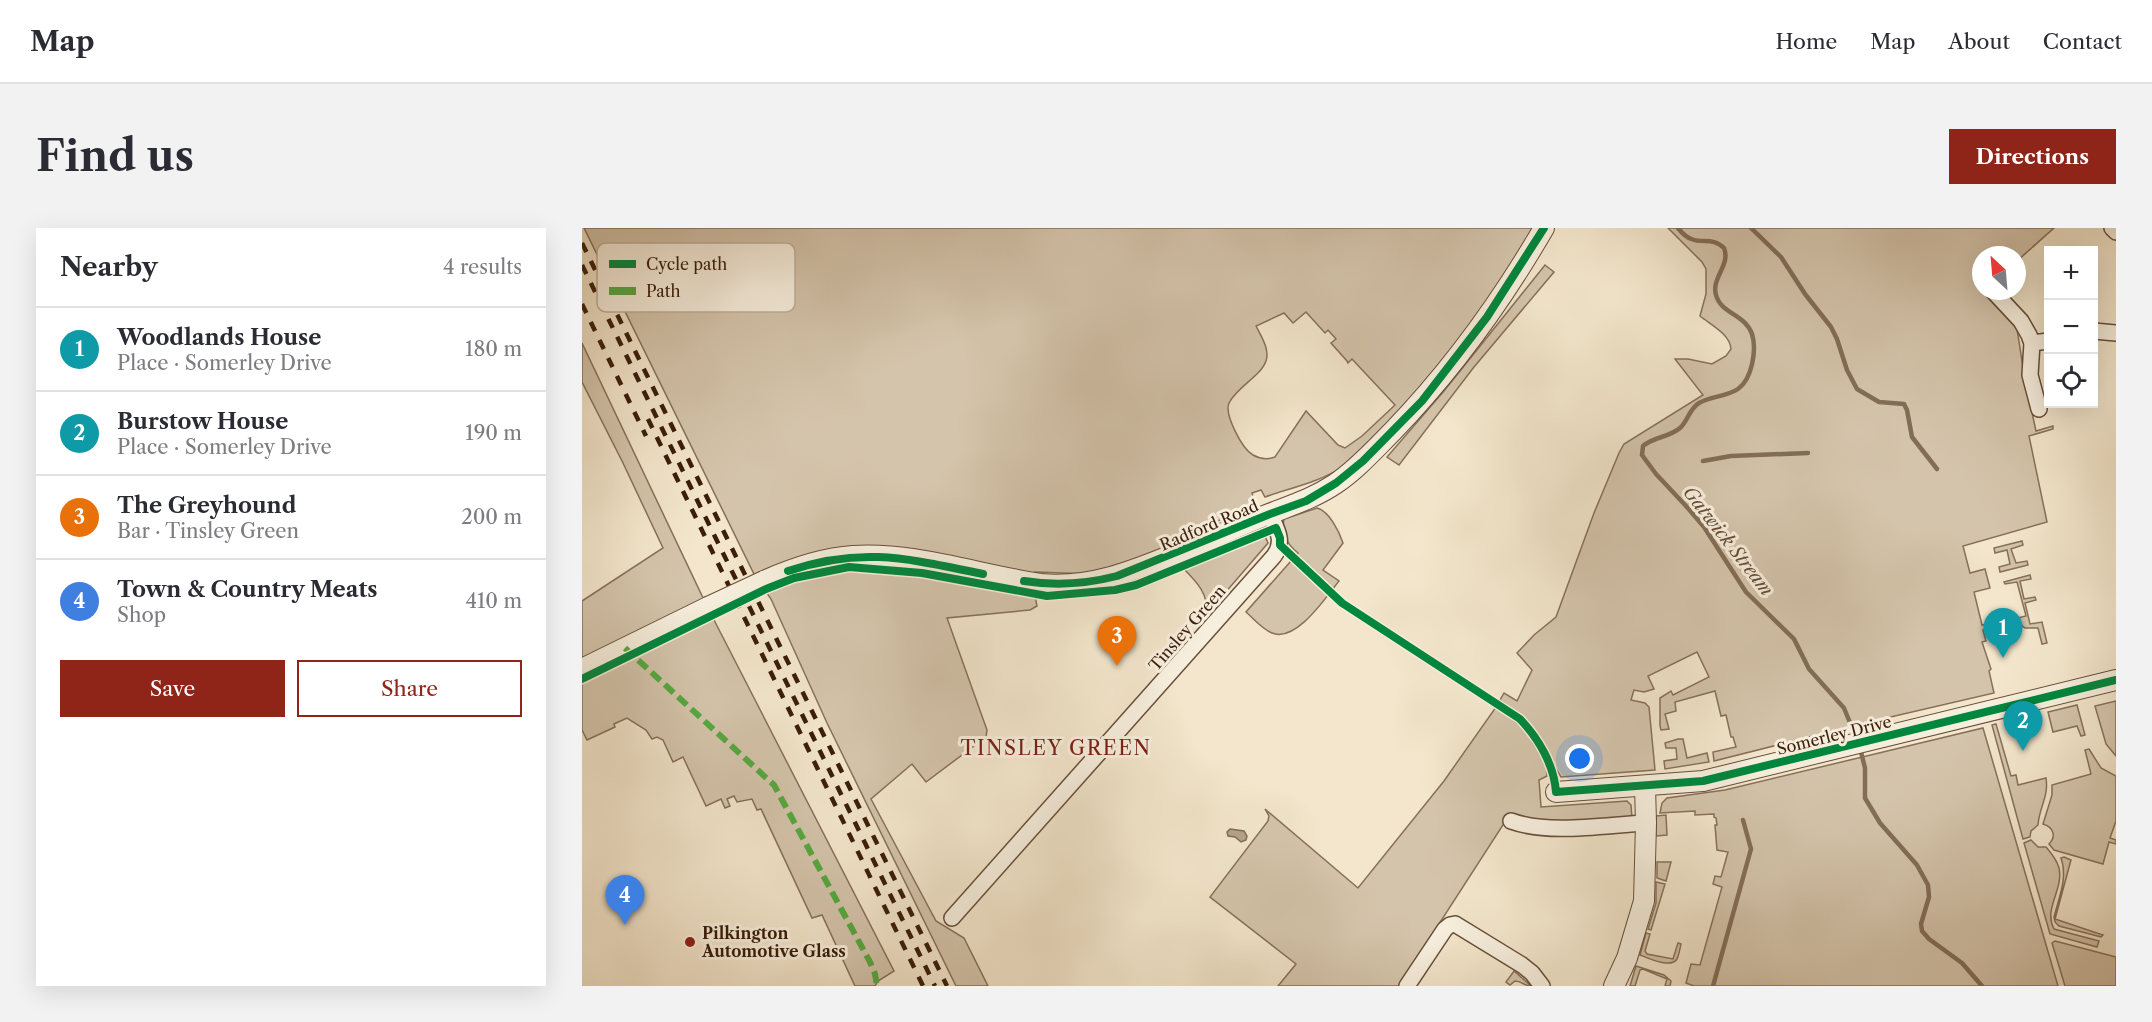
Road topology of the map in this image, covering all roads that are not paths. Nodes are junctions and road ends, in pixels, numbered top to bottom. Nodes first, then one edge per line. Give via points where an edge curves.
1 (1544, 228) edge
2 (2112, 228) edge
3 (2116, 231) edge
4 (2001, 300) edge
5 (2098, 331) edge
6 (2116, 333) edge
7 (2044, 342) edge
8 (2032, 343) junction
9 (2039, 409) dead end
10 (1269, 514) junction
11 (582, 669) edge
12 (2116, 680) edge
13 (1645, 786) junction
14 (1556, 792) dead end
15 (1511, 821) dead end
16 (1646, 823) junction
17 (951, 918) dead end
18 (1407, 986) edge
19 (1542, 986) edge
20 (1614, 986) edge

1 - 10 street, Radford Road via 1487,317 1422,401 1336,483 1306,501
2 - 3 street
4 - 8 street via 2021,321
5 - 6 street
7 - 8 street
8 - 9 street via 2030,375
10 - 11 street, Radford Road, bridge via 1117,576 1060,585 872,556 824,560 764,580
10 - 17 street, Tinsley Green via 1280,538 1274,556
12 - 13 street, Somerley Drive via 1709,780
13 - 14 street, Somerley Drive
13 - 16 street
15 - 16 street via 1551,828
16 - 20 street via 1642,910
18 - 19 street via 1445,929 1455,924 1522,965

